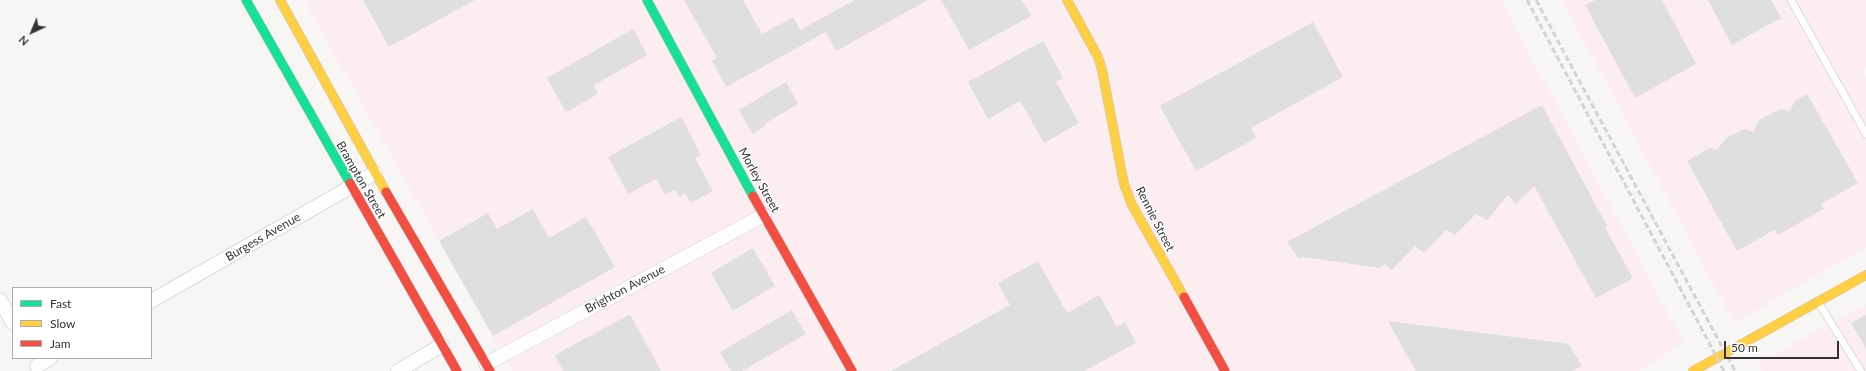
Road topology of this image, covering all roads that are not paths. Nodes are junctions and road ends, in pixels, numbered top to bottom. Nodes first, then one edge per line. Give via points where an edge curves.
1 (246, 0) edge
2 (280, 0) edge
3 (647, 0) edge
4 (1067, 0) edge
5 (1791, 0) edge
6 (1866, 134) edge
7 (375, 173) junction
8 (351, 187) junction
9 (764, 215) junction
10 (1866, 275) edge
11 (152, 300) edge
12 (1818, 301) junction
13 (1, 304) edge
14 (12, 321) edge
15 (442, 345) junction
16 (48, 359) edge
17 (37, 365) edge
18 (488, 368) edge
19 (398, 371) edge
20 (457, 371) edge
21 (852, 371) edge
22 (1225, 371) edge
23 (1693, 371) edge
24 (1862, 371) edge

1 - 8 street, Brampton Street
2 - 7 street, Brampton Street
3 - 9 street, Morley Street
4 - 22 street, Rennie Street via 1098,57 1124,184 1132,205
5 - 6 lane
7 - 8 street, Burgess Avenue
7 - 18 street, Brampton Street
8 - 11 street, Burgess Avenue
8 - 15 street, Brampton Street
9 - 18 street, Brighton Avenue
9 - 21 street, Morley Street
10 - 12 street
12 - 23 street
12 - 24 lane
13 - 14 street
15 - 19 street
15 - 20 street, Brampton Street
16 - 17 street

